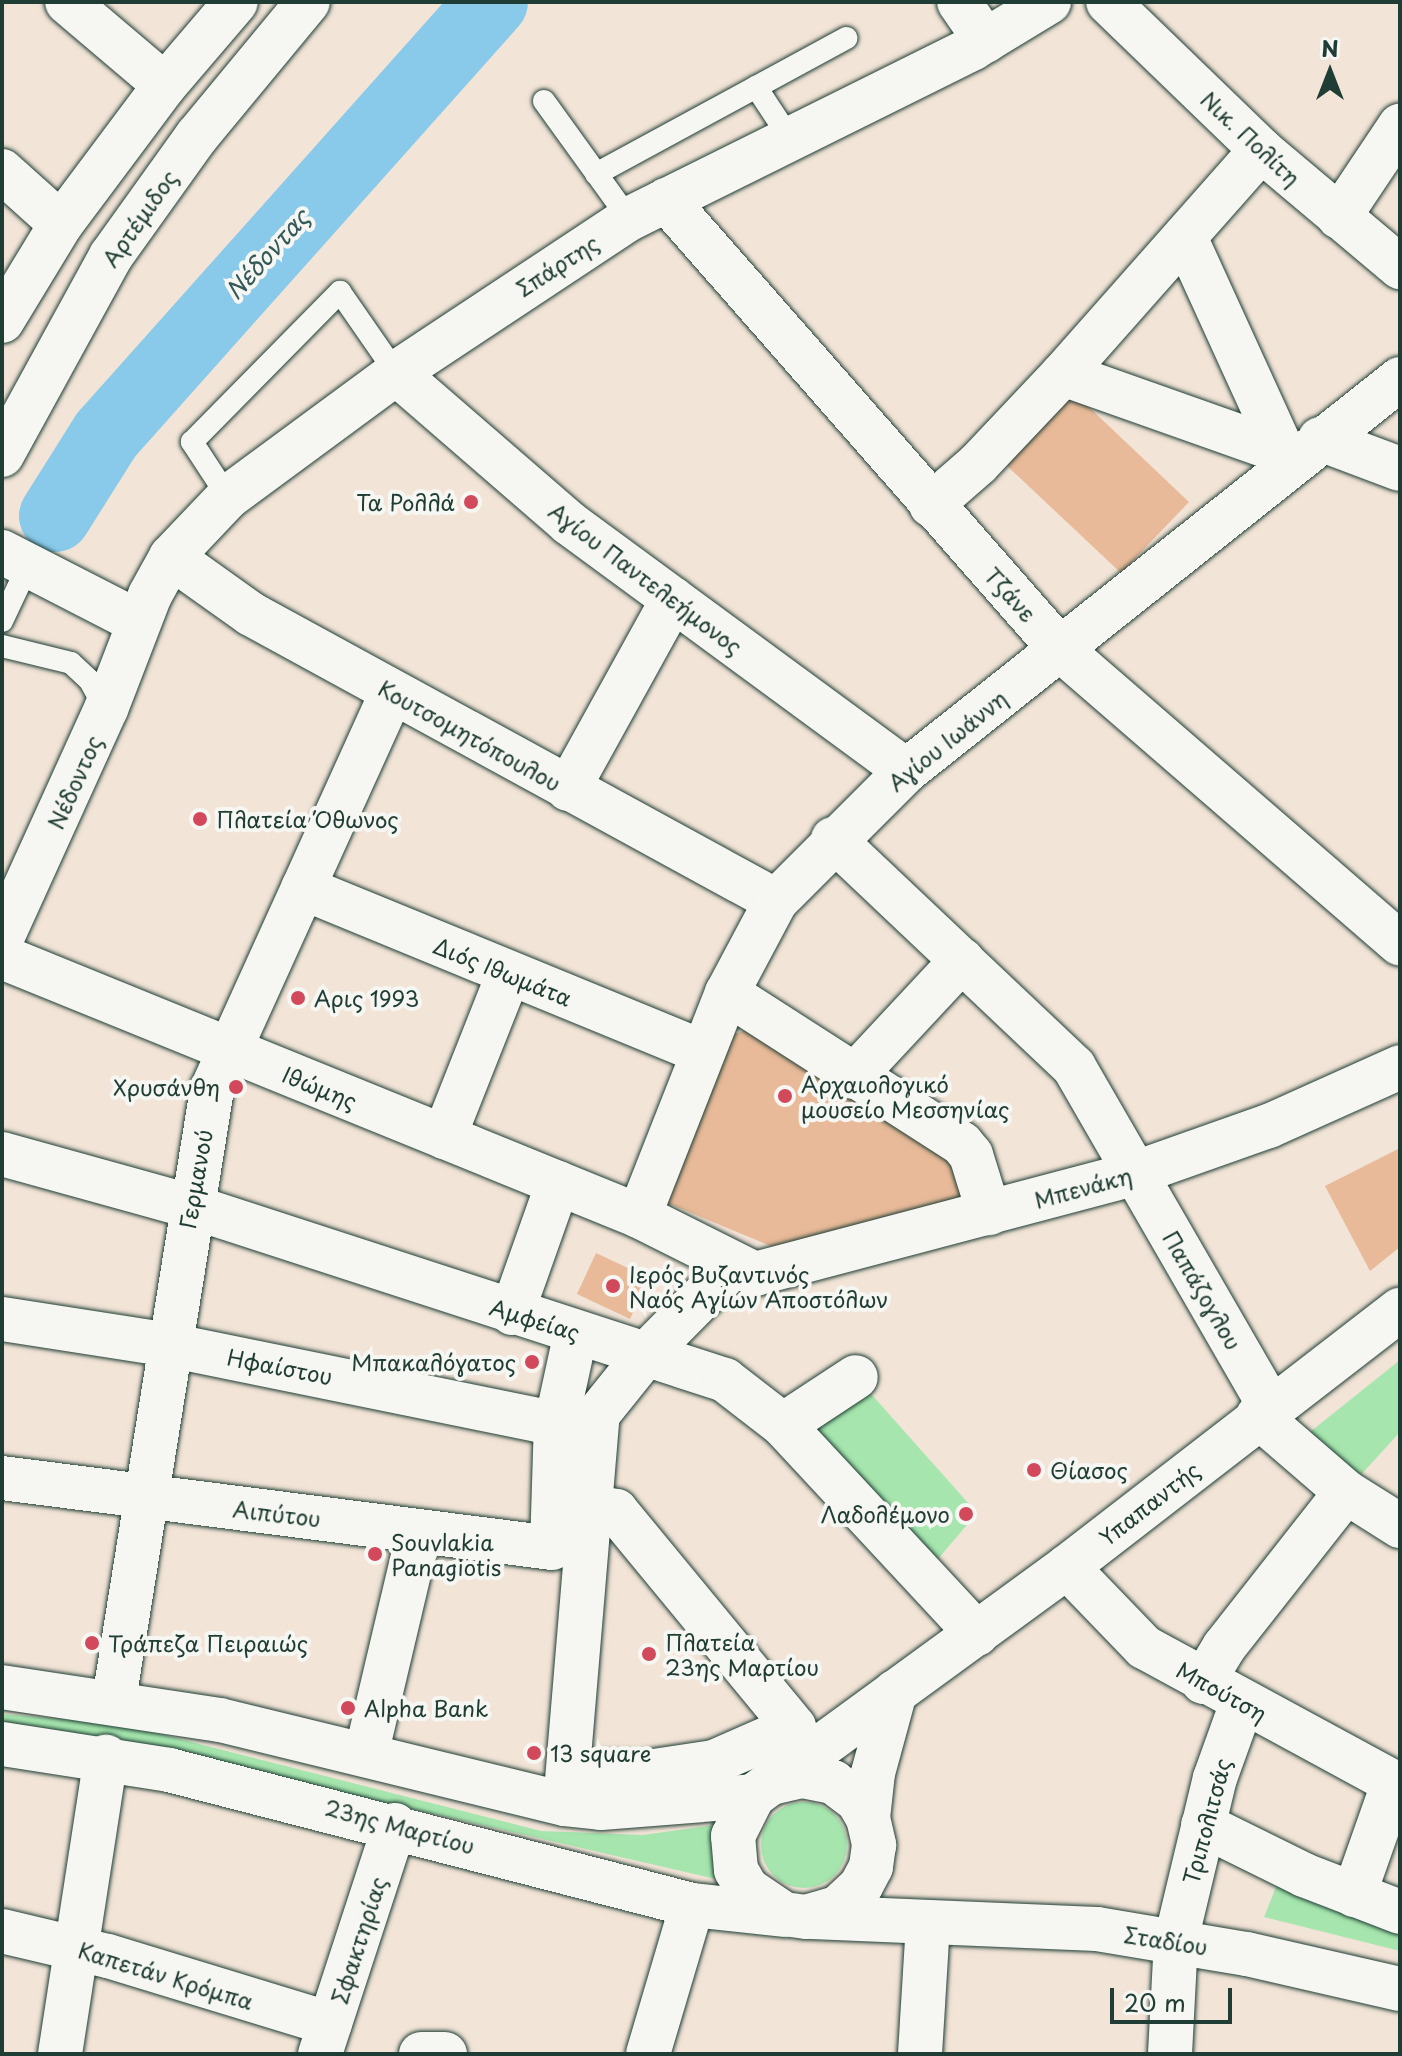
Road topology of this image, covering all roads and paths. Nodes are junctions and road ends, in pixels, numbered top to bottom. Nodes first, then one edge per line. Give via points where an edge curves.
1 (67, 2) edge
2 (236, 2) edge
3 (308, 2) edge
4 (959, 2) edge
5 (1049, 2) edge
6 (1108, 2) edge
7 (846, 38) dead end
8 (986, 41) junction
9 (165, 85) junction
10 (756, 87) junction
11 (544, 101) dead end
12 (1400, 126) edge
13 (789, 137) junction
14 (1261, 150) junction
15 (2, 171) edge
16 (596, 174) junction
17 (648, 210) junction
18 (1339, 217) junction
19 (61, 224) junction
20 (1185, 237) junction
21 (1400, 267) edge
22 (2, 321) edge
23 (396, 373) junction
24 (1063, 374) junction
25 (1400, 379) edge
26 (1299, 451) junction
27 (2, 455) edge
28 (1400, 469) edge
29 (228, 497) junction
30 (931, 505) junction
31 (171, 557) junction
32 (15, 559) edge
33 (673, 599) junction
34 (2, 621) edge
35 (138, 622) junction
36 (2, 646) edge
37 (1060, 649) junction
38 (392, 693) junction
39 (106, 709) junction
40 (906, 771) junction
41 (568, 789) junction
42 (833, 839) junction
43 (303, 888) junction
44 (776, 901) junction
45 (2, 938) edge
46 (1400, 944) edge
47 (2, 957) edge
48 (962, 960) junction
49 (509, 973) junction
50 (727, 993) junction
51 (228, 1049) junction
52 (702, 1052) junction
53 (1400, 1067) edge
54 (853, 1077) junction
55 (444, 1137) junction
56 (2, 1154) edge
57 (1136, 1173) junction
58 (558, 1183) junction
59 (190, 1206) junction
60 (989, 1213) junction
61 (639, 1216) junction
62 (745, 1269) junction
63 (1400, 1310) edge
64 (512, 1313) junction
65 (2, 1319) edge
66 (576, 1332) junction
67 (169, 1345) junction
68 (647, 1353) junction
69 (856, 1377) dead end
70 (1264, 1411) junction
71 (556, 1424) junction
72 (783, 1425) junction
73 (2, 1478) edge
74 (1346, 1492) junction
75 (146, 1497) junction
76 (571, 1503) junction
77 (1400, 1526) edge
78 (419, 1531) junction
79 (1067, 1567) junction
80 (977, 1634) junction
81 (1203, 1682) junction
82 (2, 1687) edge
83 (895, 1692) junction
84 (114, 1700) junction
85 (1242, 1703) junction
86 (2, 1744) edge
87 (366, 1755) junction
88 (106, 1757) junction
89 (1397, 1785) edge
90 (566, 1788) junction
91 (762, 1789) junction
92 (395, 1825) junction
93 (1203, 1825) junction
94 (871, 1826) junction
95 (1354, 1895) junction
96 (692, 1905) junction
97 (1400, 1912) edge
98 (801, 1916) junction
99 (928, 1922) junction
100 (2, 1931) edge
101 (1176, 1940) junction
102 (76, 1948) junction
103 (1400, 1989) edge
104 (325, 2039) edge
105 (60, 2054) edge
106 (421, 2054) edge
107 (445, 2054) edge
108 (648, 2054) edge
109 (920, 2054) edge
110 (1170, 2054) edge

1 - 9 street
2 - 9 street
3 - 27 street, Αρτέμιδος via 197,136 111,256
4 - 8 street
5 - 8 street, Σπάρτης
6 - 14 street, Νικ. Πολίτη
7 - 10 lane
8 - 13 street, Σπάρτης
9 - 19 street
10 - 13 lane
10 - 16 lane
11 - 16 lane
12 - 18 street
13 - 17 street, Σπάρτης
14 - 18 street, Νικ. Πολίτη
14 - 20 street
15 - 19 street
16 - 17 lane
17 - 23 street, Σπάρτης
17 - 30 street, Τζάνε
18 - 21 street, Νικ. Πολίτη
19 - 22 street
20 - 24 street
20 - 26 street
23 - 29 street, Σπάρτης
23 - 29 lane via 340,292 192,442
23 - 33 street, Αγίου Παντελεήμονος via 549,507
24 - 26 street
24 - 30 street via 978,464
25 - 26 street, Αγίου Ιωάννη
26 - 28 street
26 - 37 street, Αγίου Ιωάννη
29 - 31 street, Σπάρτης
30 - 37 street, Τζάνε
31 - 35 street, Σπάρτης
31 - 38 street, Κουτσομητόπουλου via 251,614
32 - 34 lane
32 - 35 street
33 - 40 street, Αγίου Παντελεήμονος
33 - 41 street
35 - 39 street, Νέδοντος
36 - 39 lane via 71,663 90,681
37 - 40 street, Αγίου Ιωάννη
37 - 46 street, Τζάνε
38 - 41 street, Κουτσομητόπουλου
38 - 43 street, Γερμανού
39 - 45 street, Νέδοντος
40 - 42 street, Αγίου Ιωάννη
41 - 44 street, Κουτσομητόπουλου
42 - 44 street, Αγίου Ιωάννη
42 - 48 street, Παπάζογλου
43 - 49 street, Διός Ιθωμάτα
43 - 51 street, Γερμανού
44 - 50 street, Αγίου Ιωάννη
47 - 51 street, Ιθώμης
48 - 54 street
48 - 57 street, Παπάζογλου via 1074,1067
49 - 52 street, Διός Ιθωμάτα
49 - 55 street
50 - 52 street, Αγίου Ιωάννη
50 - 54 street
51 - 55 street, Ιθώμης
51 - 59 street, Γερμανού via 212,1089
52 - 61 street, Αγίου Ιωάννη
53 - 57 street, Μπενάκη via 1269,1126
54 - 60 street via 962,1144 971,1155
55 - 58 street, Ιθώμης
56 - 59 street, Αμφείας
57 - 60 street, Μπενάκη
57 - 70 street, Παπάζογλου
58 - 61 street, Ιθώμης
58 - 64 street
59 - 64 street, Αμφείας
59 - 67 street, Γερμανού
60 - 62 street, Μπενάκη
61 - 62 street, Ιθώμης
62 - 68 street
63 - 70 street, Υπαπαντής
64 - 66 street, Αμφείας
65 - 67 street, Ηφαίστου
66 - 68 street, Αμφείας
66 - 71 street
67 - 71 street, Ηφαίστου
67 - 75 street, Γερμανού
68 - 72 street, Αμφείας via 725,1380
68 - 76 street via 598,1414
69 - 72 street
70 - 74 street, Παπάζογλου
70 - 79 street, Υπαπαντής
71 - 76 street
72 - 80 street, Αμφείας
73 - 75 street, Αιπύτου
74 - 77 street, Παπάζογλου
74 - 81 street via 1224,1647
75 - 78 street, Αιπύτου
75 - 84 street, Γερμανού
76 - 78 street, Αιπύτου via 552,1548
76 - 90 street
76 - 90 street via 616,1511 794,1727 714,1762
78 - 87 street
79 - 80 street, Υπαπαντής
79 - 81 street, Μπούτση via 1144,1647
80 - 83 street, Υπαπαντής
81 - 85 street, Μπούτση
82 - 84 street
83 - 91 street, Υπαπαντής
83 - 94 street via 873,1773
84 - 87 street
85 - 89 street, Μπούτση
85 - 93 street, Τριπολιτσάς
86 - 88 street, 23ης Μαρτίου
87 - 90 street
88 - 92 street, 23ης Μαρτίου
88 - 102 street
89 - 95 street
90 - 91 street via 601,1808
91 - 94 street via 802,1776 833,1782 858,1801
91 - 98 street via 733,1836 736,1870 764,1905
92 - 96 street, 23ης Μαρτίου
92 - 104 street, Σφακτηρίας
93 - 95 street
93 - 101 street, Τριπολιτσάς
94 - 98 street via 871,1867 861,1886 837,1908
94 - 99 street via 896,1896
95 - 97 street
96 - 98 street, 23ης Μαρτίου
96 - 108 street
98 - 99 street, 23ης Μαρτίου
99 - 101 street, Σταδίου via 1072,1926
99 - 109 street
100 - 102 street, Καπετάν Κρόμπα
101 - 103 street, Σταδίου
101 - 110 street, Τριπολιτσάς
102 - 104 street, Καπετάν Κρόμπα
102 - 105 street
106 - 107 street

